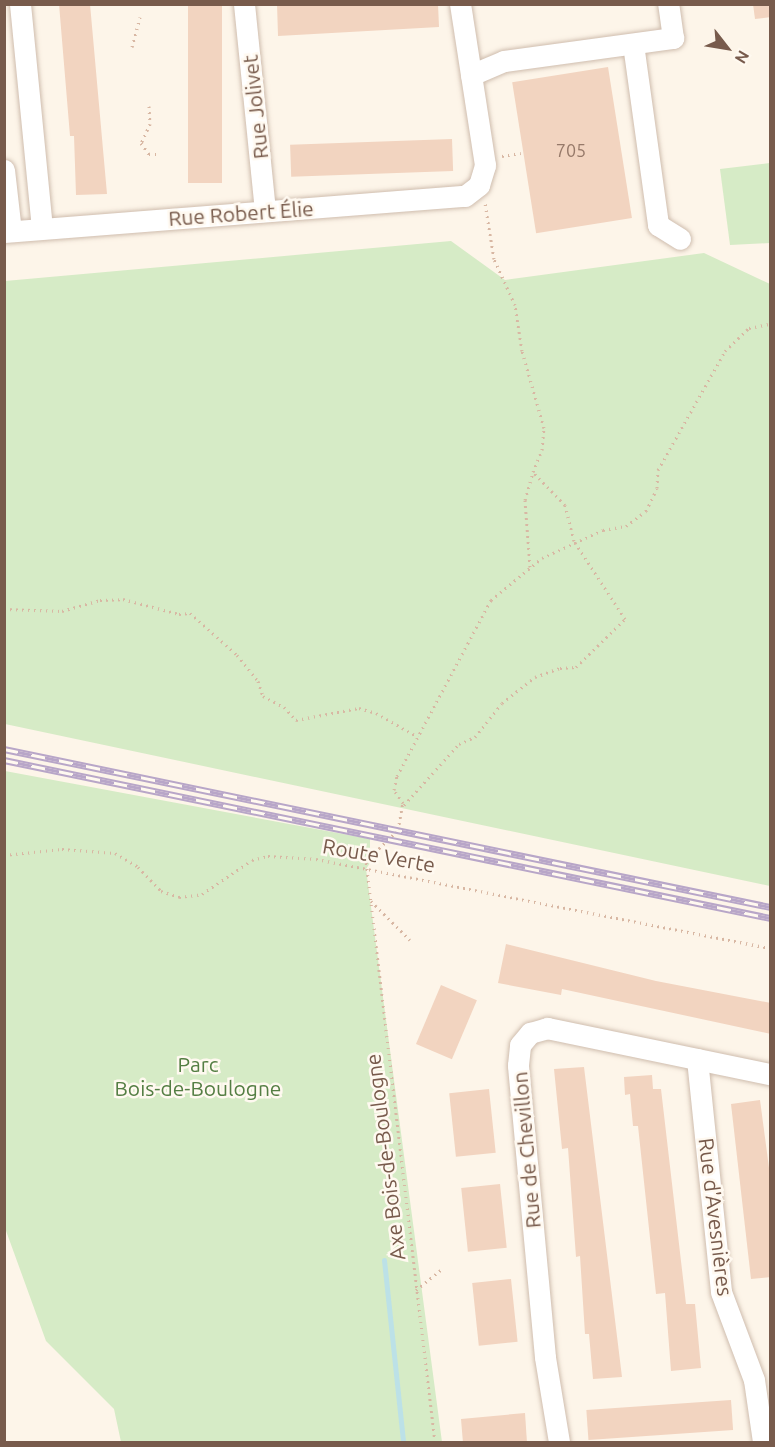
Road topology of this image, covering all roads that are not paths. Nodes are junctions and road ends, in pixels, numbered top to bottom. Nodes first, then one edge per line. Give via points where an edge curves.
1 (20, 4) edge
2 (244, 4) edge
3 (460, 4) edge
4 (669, 4) edge
5 (633, 44) junction
6 (471, 75) junction
7 (4, 170) edge
8 (265, 210) junction
9 (42, 228) junction
10 (8, 232) edge
11 (680, 239) dead end
12 (697, 1059) junction
13 (771, 1074) edge
14 (559, 1443) edge
15 (763, 1443) edge

1 - 9 street
2 - 8 street, Rue Jolivet
3 - 6 street
4 - 5 street via 673,38
5 - 6 street via 504,61
5 - 11 street via 658,225
6 - 8 street, Rue Robert Élie via 485,165 480,196
7 - 10 street
8 - 9 street, Rue Robert Élie
9 - 10 street, Rue Robert Élie
12 - 13 street, Rue de Chevillon
12 - 14 street, Rue de Chevillon via 547,1028 530,1033 520,1045 518,1065 545,1357
12 - 15 street, Rue d'Avesnières via 721,1292 754,1380

